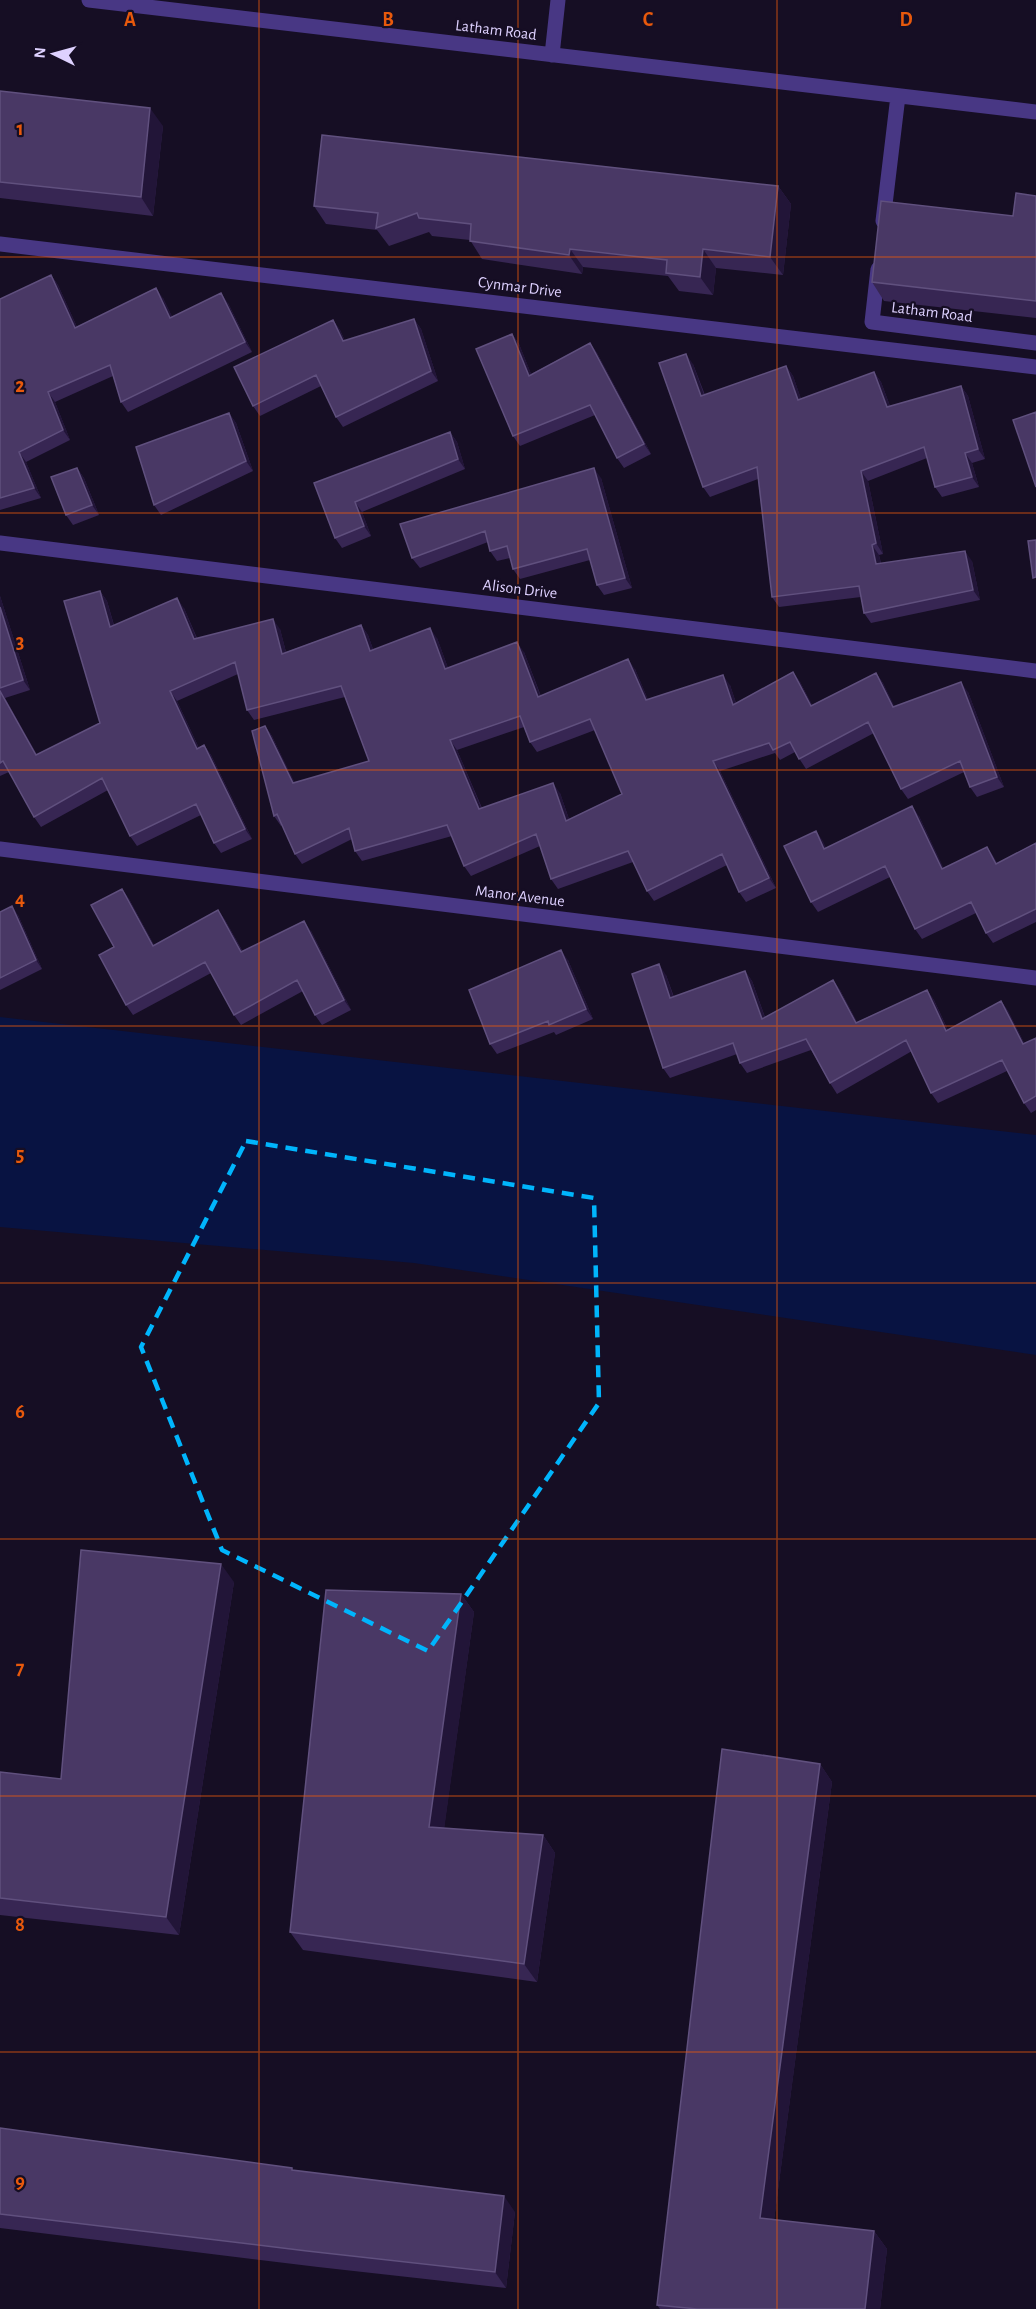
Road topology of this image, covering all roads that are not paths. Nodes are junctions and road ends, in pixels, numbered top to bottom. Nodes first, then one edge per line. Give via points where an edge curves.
1 (89, 0) edge
2 (558, 0) edge
3 (552, 55) junction
4 (898, 96) junction
5 (1036, 112) edge
6 (0, 244) edge
7 (1036, 343) edge
8 (1036, 366) edge
9 (0, 543) edge
10 (1036, 671) edge
11 (0, 849) edge
12 (1036, 978) edge

1 - 3 street, Latham Road
2 - 3 street
3 - 4 street, Latham Road
4 - 5 street, Latham Road
4 - 7 street, Latham Road via 872,322
6 - 8 street, Cynmar Drive
9 - 10 street, Alison Drive
11 - 12 street, Manor Avenue

